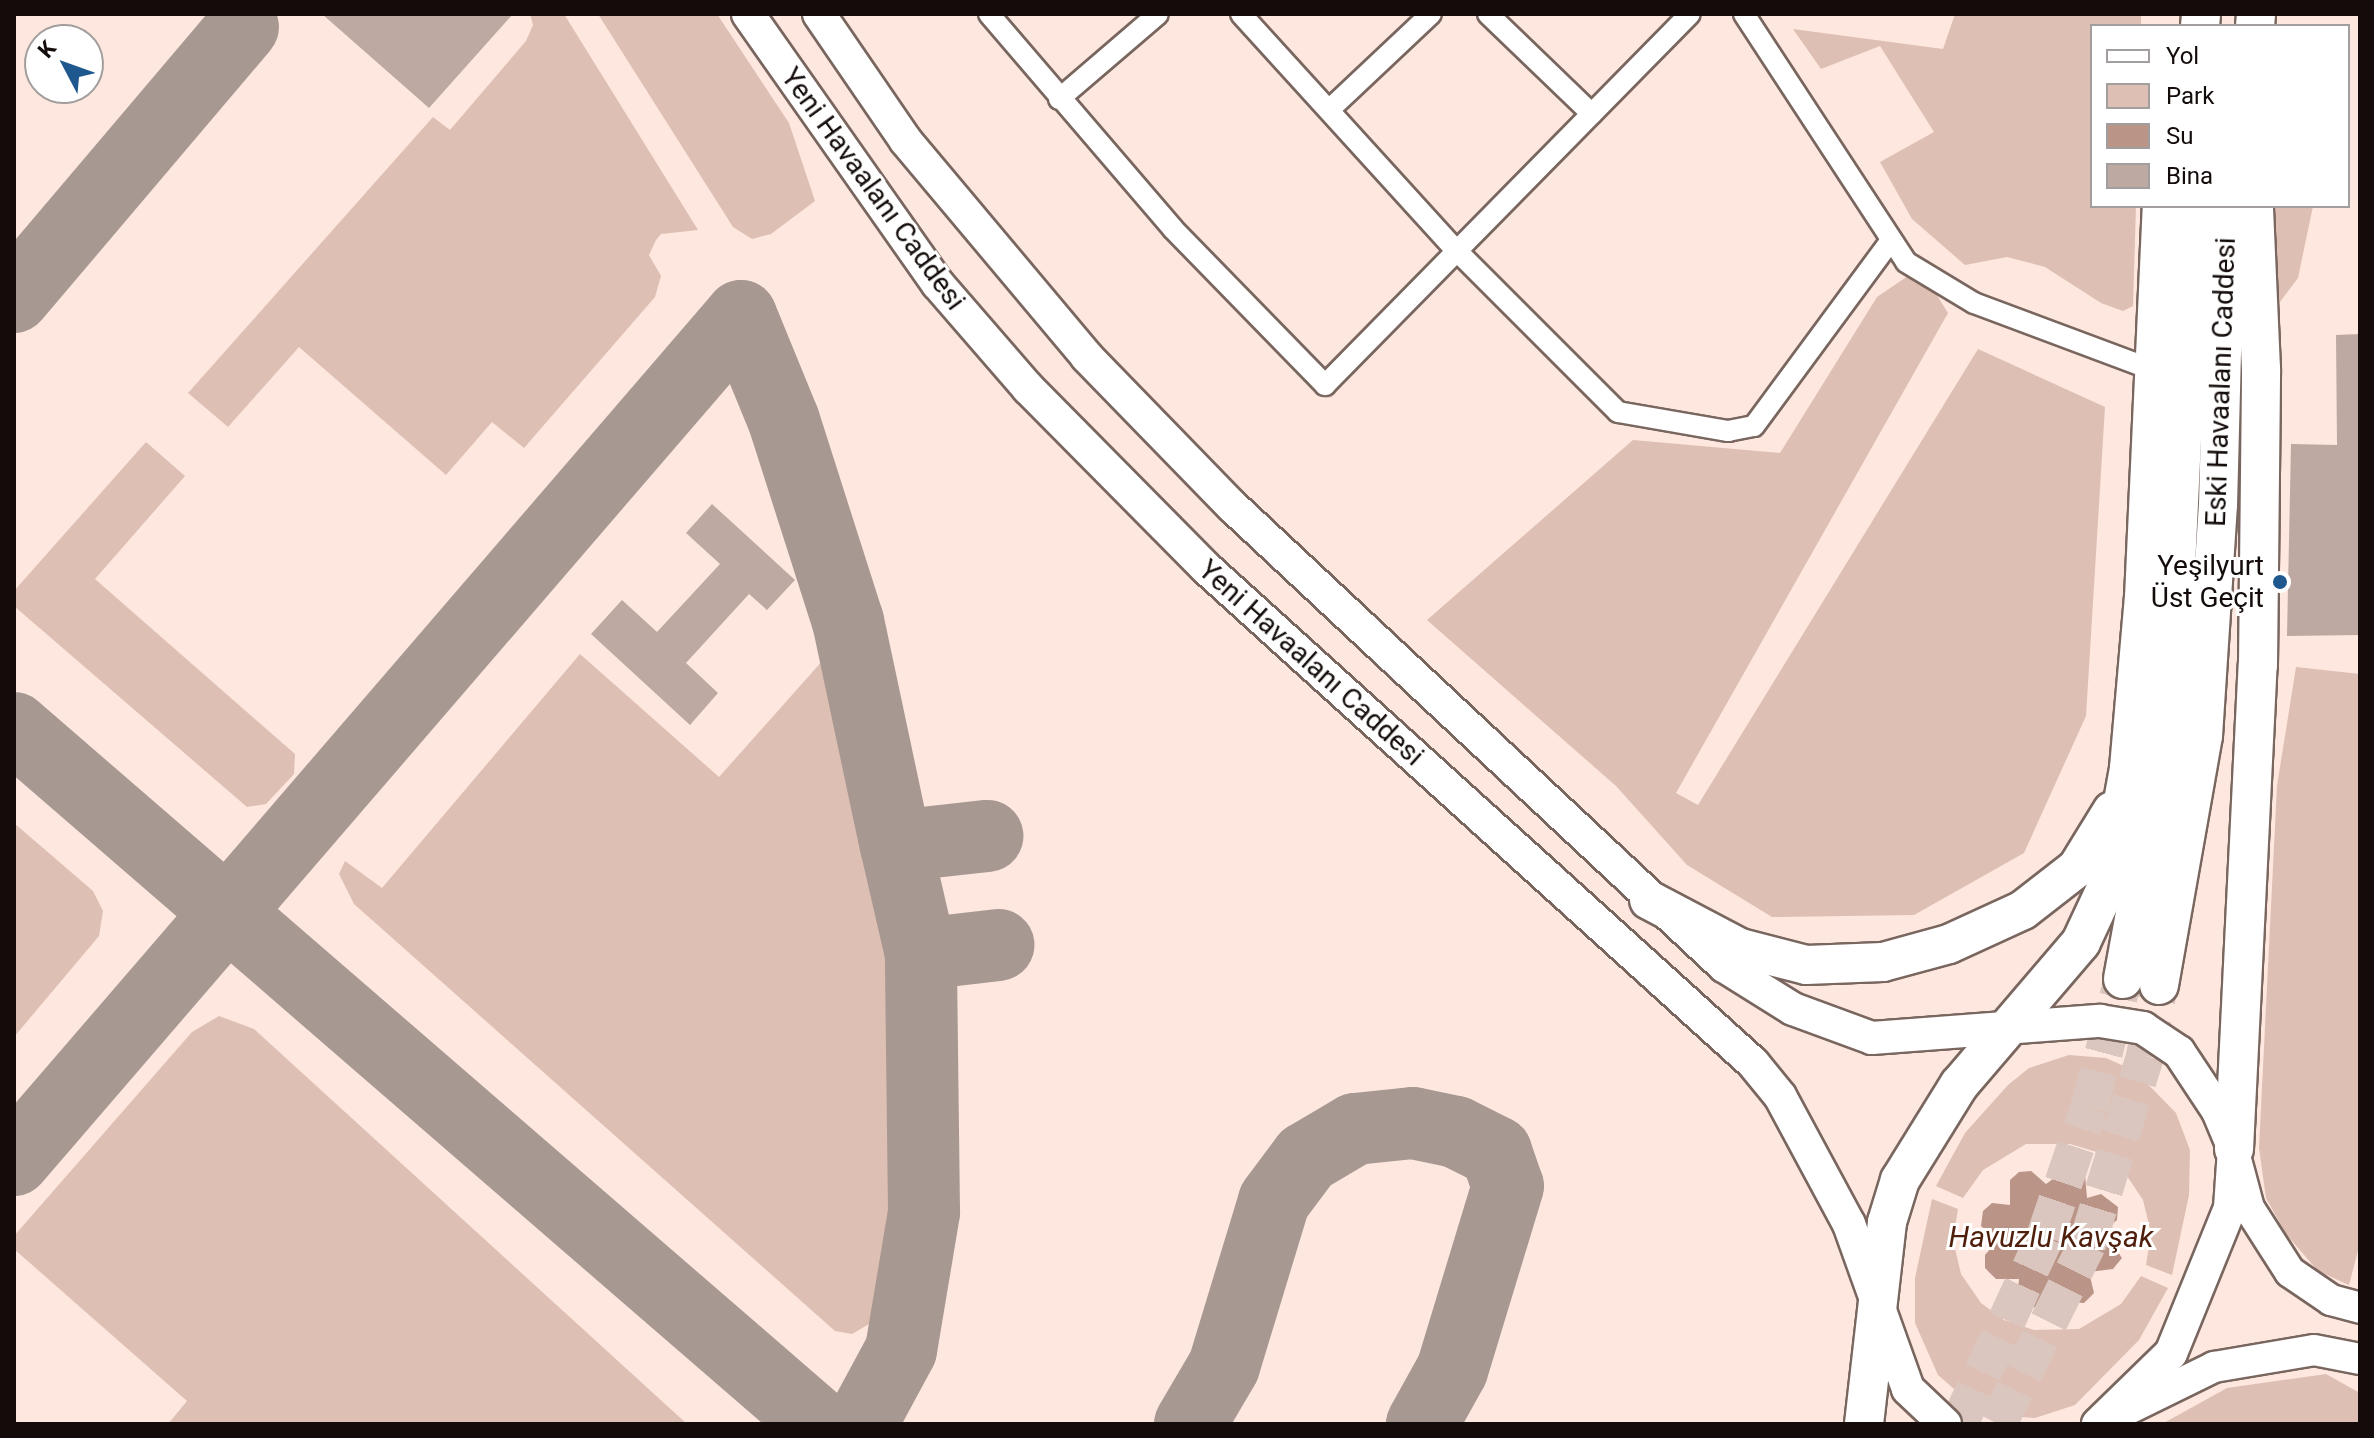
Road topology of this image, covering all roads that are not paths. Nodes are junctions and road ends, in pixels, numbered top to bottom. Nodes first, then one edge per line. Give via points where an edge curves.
1 (748, 14) edge
2 (819, 14) edge
3 (989, 14) edge
4 (1158, 14) edge
5 (1241, 14) edge
6 (1431, 14) edge
7 (1488, 14) edge
8 (1690, 14) edge
9 (1744, 14) edge
10 (1059, 99) junction
11 (1329, 110) junction
12 (1592, 114) junction
13 (2162, 208) edge
14 (2193, 208) edge
15 (2226, 208) edge
16 (2254, 208) edge
17 (1891, 240) junction
18 (1457, 251) junction
19 (2153, 370) junction
20 (2129, 768) junction
21 (1649, 900) junction
22 (2006, 1030) junction
23 (2234, 1149) junction
24 (1877, 1297) junction
25 (2360, 1308) edge
26 (2360, 1359) edge
27 (2104, 1422) edge
28 (1864, 1424) edge
29 (1945, 1424) edge

1 - 24 main road, Yeni Havaalanı Caddesi via 938,284 1028,388 1205,567 1753,1063 1819,1162
2 - 21 main road, Yeni Havaalanı Caddesi via 906,141 1087,357 1232,506
3 - 10 street
4 - 10 street
5 - 11 street
6 - 11 street
7 - 12 street
8 - 12 street
9 - 17 street
10 - 18 street via 1173,229 1325,385
11 - 18 street
12 - 18 street
13 - 19 highway
14 - 15 highway, Eski Havaalanı Caddesi via 2168,735 2141,982 2203,736 2218,505
16 - 23 highway via 2261,369 2258,665
17 - 18 street via 1774,404 1754,426 1728,431 1618,412
17 - 19 street via 1906,262 1962,298
19 - 20 highway
20 - 21 highway via 2107,826 2077,868 2023,910 1949,944 1883,962 1806,965 1740,948
20 - 22 highway via 2098,916
21 - 22 main road, Yeni Havaalanı Caddesi via 1724,966 1827,1025 1872,1038
22 - 23 main road, Yeni Havaalanı Caddesi via 2100,1021 2143,1028 2179,1052 2218,1111
22 - 24 highway via 1928,1128 1904,1172 1887,1222
23 - 25 main road via 2249,1208 2290,1272 2331,1300
23 - 27 main road via 2230,1208 2184,1325 2162,1364
24 - 28 highway
24 - 29 main road, Yeni Havaalanı Caddesi via 1908,1389
26 - 27 main road via 2314,1350 2214,1367

